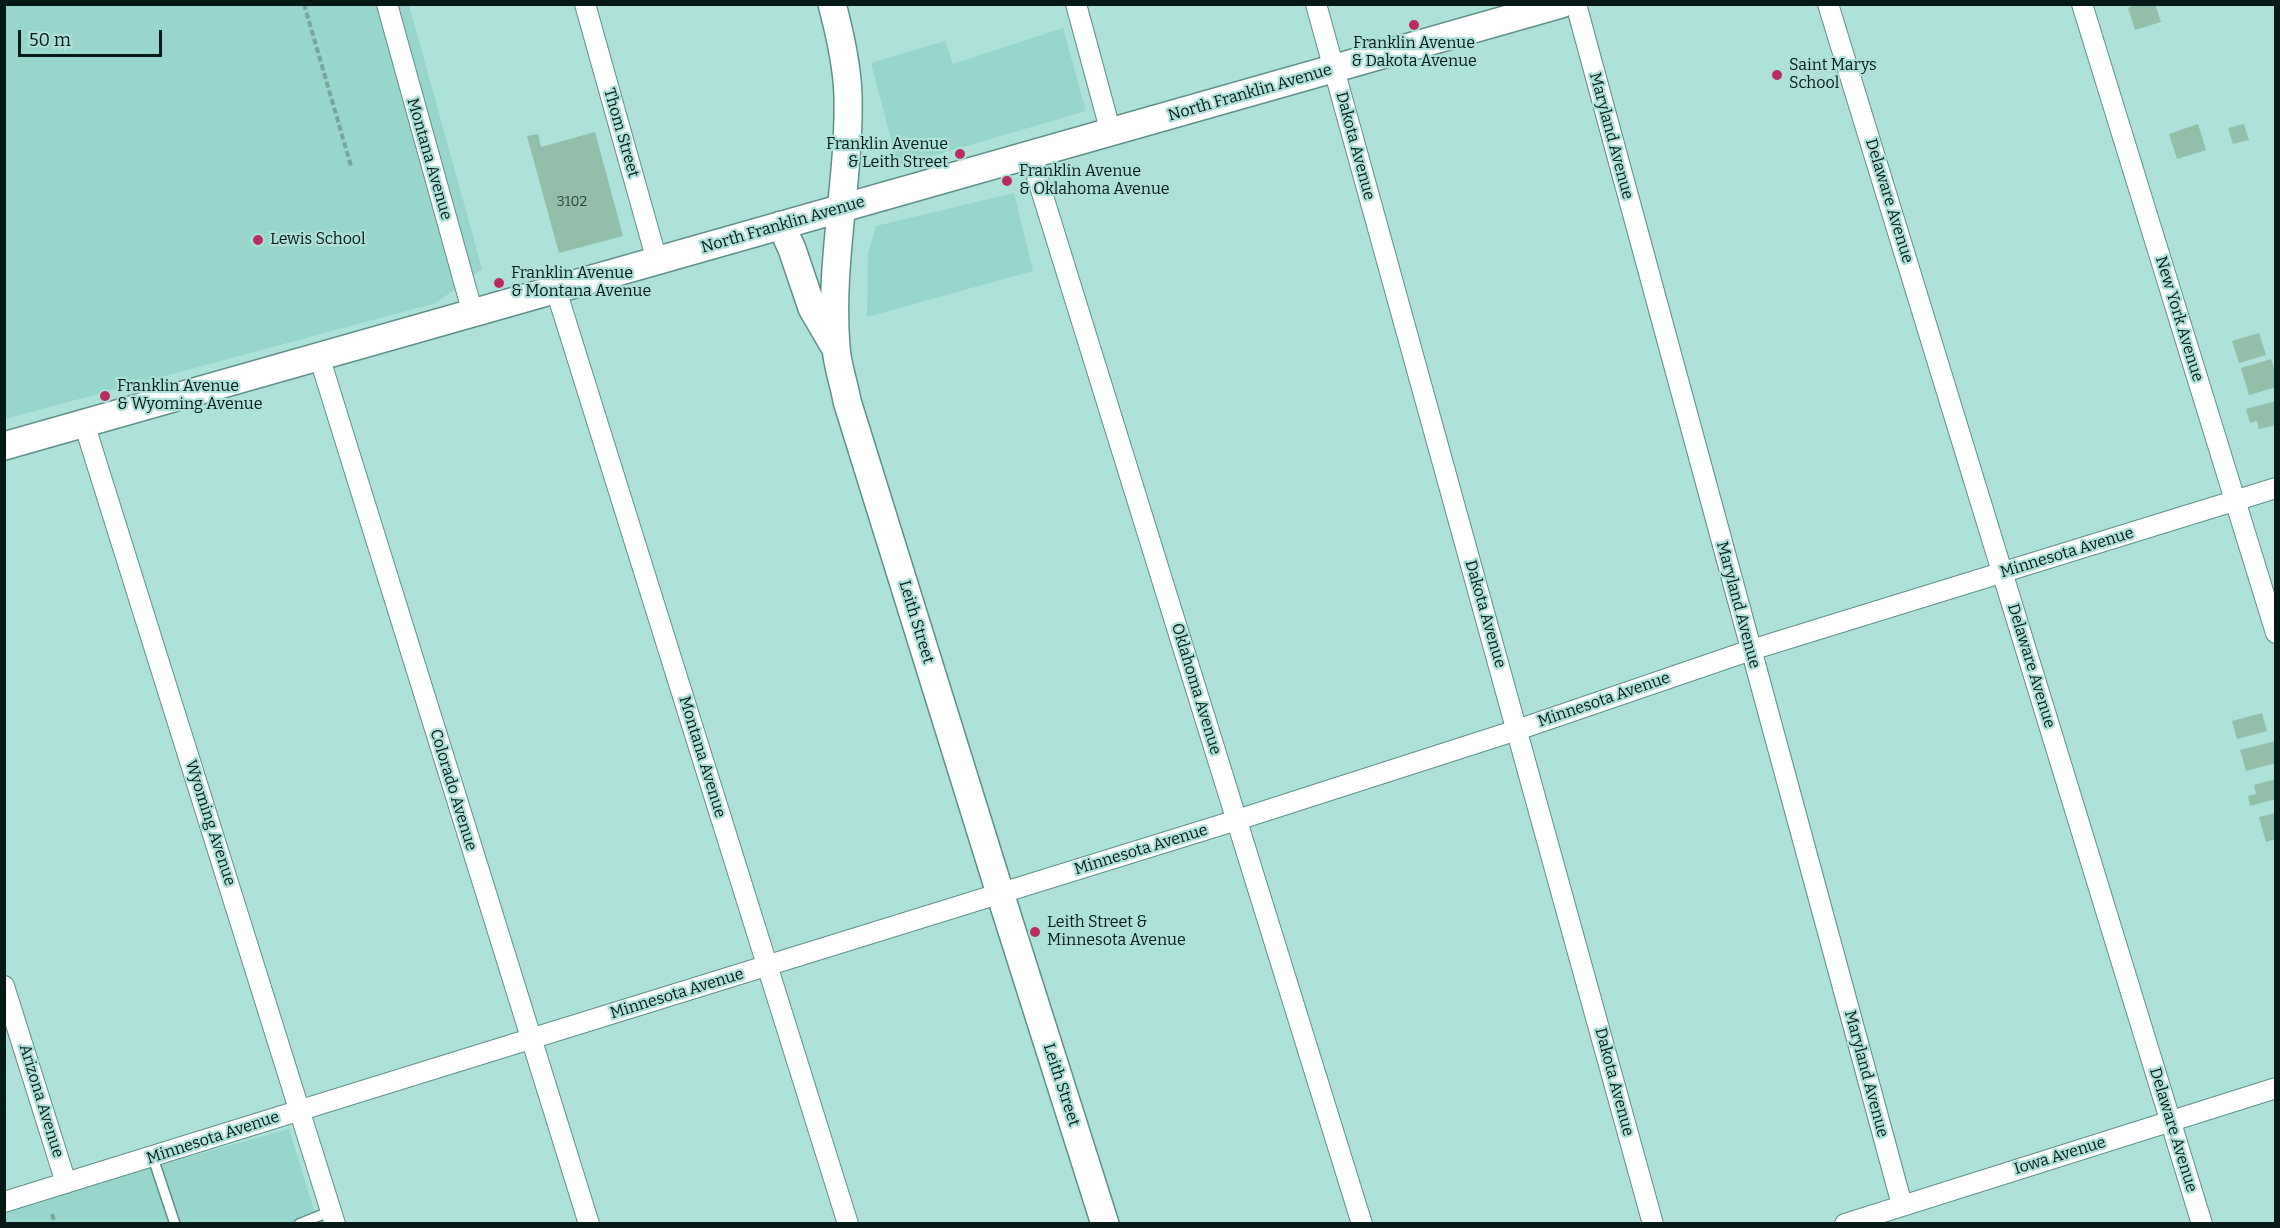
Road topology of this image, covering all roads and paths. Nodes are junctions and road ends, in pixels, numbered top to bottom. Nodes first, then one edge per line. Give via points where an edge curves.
1 (304, 4) edge
2 (387, 4) edge
3 (585, 4) edge
4 (832, 4) edge
5 (1076, 4) edge
6 (1316, 4) edge
7 (1561, 4) edge
8 (1576, 4) edge
9 (1828, 4) edge
10 (2082, 4) edge
11 (1334, 70) junction
12 (1111, 133) junction
13 (1032, 155) junction
14 (351, 166) dead end
15 (842, 209) junction
16 (781, 225) junction
17 (657, 261) junction
18 (556, 290) junction
19 (473, 314) junction
20 (836, 349) junction
21 (319, 356) junction
22 (84, 423) junction
23 (4, 446) edge
24 (2276, 488) edge
25 (2235, 501) junction
26 (2002, 573) junction
27 (2276, 633) edge
28 (1751, 650) junction
29 (1517, 730) junction
30 (1237, 820) junction
31 (1000, 893) junction
32 (767, 966) junction
33 (4, 986) edge
34 (531, 1039) junction
35 (2276, 1088) edge
36 (301, 1111) junction
37 (2170, 1121) junction
38 (153, 1158) junction
39 (66, 1183) junction
40 (4, 1202) edge
41 (1902, 1205) junction
42 (52, 1214) dead end
43 (333, 1217) edge
44 (1875, 1219) edge
45 (55, 1224) edge
46 (175, 1224) edge
47 (299, 1224) edge
48 (590, 1224) edge
49 (848, 1224) edge
50 (1105, 1224) edge
51 (1362, 1224) edge
52 (1653, 1224) edge
53 (1845, 1224) edge
54 (2202, 1224) edge

1 - 14 path
2 - 19 street, Montana Avenue
3 - 17 street, Thom Street
4 - 15 street, Leith Street via 848,93
5 - 12 street
6 - 11 street, Dakota Avenue
7 - 11 street, North Franklin Avenue
8 - 28 street, Maryland Avenue
9 - 26 street, Delaware Avenue
10 - 25 street, New York Avenue
11 - 12 street, North Franklin Avenue
11 - 29 street, Dakota Avenue
12 - 13 street, North Franklin Avenue
13 - 15 street, North Franklin Avenue
13 - 30 street, Oklahoma Avenue
15 - 16 street, North Franklin Avenue
15 - 20 street, Leith Street via 834,295
16 - 17 street, North Franklin Avenue
16 - 20 street via 812,308
17 - 18 street, North Franklin Avenue
18 - 19 street, North Franklin Avenue
18 - 32 street, Montana Avenue
19 - 21 street, North Franklin Avenue
20 - 31 street, Leith Street via 848,401
21 - 22 street, North Franklin Avenue
21 - 34 street, Colorado Avenue
22 - 23 street, North Franklin Avenue
22 - 36 street, Wyoming Avenue
24 - 25 street, Minnesota Avenue
25 - 26 street, Minnesota Avenue
25 - 27 street, New York Avenue
26 - 28 street, Minnesota Avenue
26 - 37 street, Delaware Avenue
28 - 29 street, Minnesota Avenue
28 - 41 street, Maryland Avenue
29 - 30 street, Minnesota Avenue
29 - 52 street, Dakota Avenue
30 - 31 street, Minnesota Avenue
30 - 51 street, Oklahoma Avenue
31 - 32 street, Minnesota Avenue
31 - 50 street, Leith Street
32 - 34 street, Minnesota Avenue
32 - 49 street, Montana Avenue
33 - 39 street, Arizona Avenue
34 - 36 street, Minnesota Avenue
34 - 48 street, Colorado Avenue
35 - 37 street, Iowa Avenue
36 - 38 street, Minnesota Avenue
36 - 43 street, Wyoming Avenue
37 - 41 street, Iowa Avenue
37 - 54 street, Delaware Avenue
38 - 39 street, Minnesota Avenue
38 - 46 lane
39 - 40 street, Minnesota Avenue
41 - 44 street, Iowa Avenue
42 - 45 path
43 - 47 lane
44 - 53 street, Iowa Avenue

